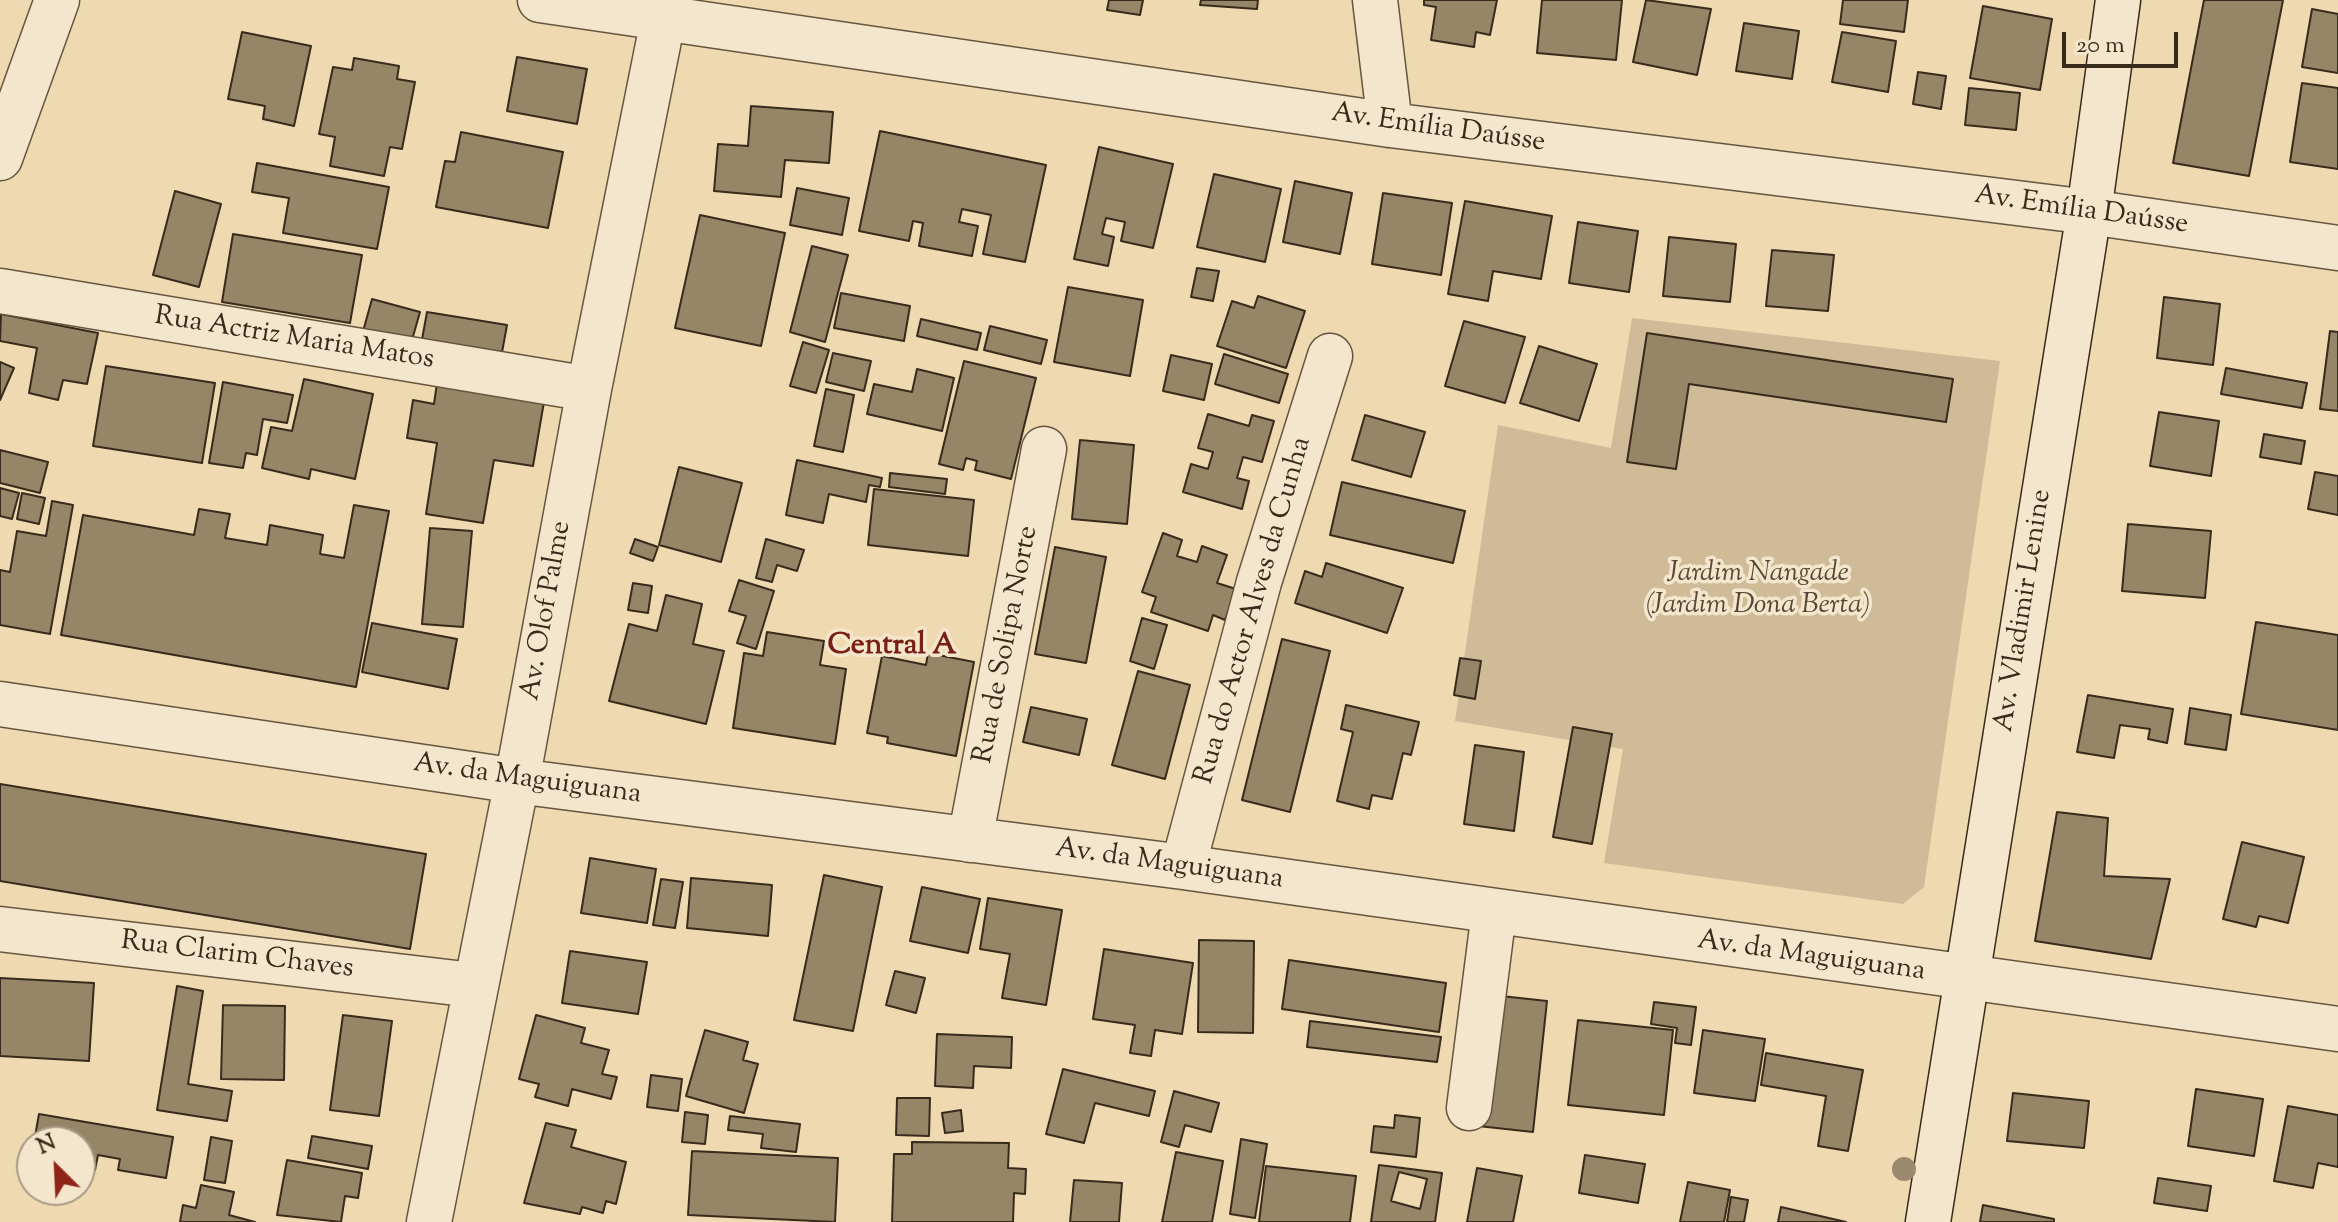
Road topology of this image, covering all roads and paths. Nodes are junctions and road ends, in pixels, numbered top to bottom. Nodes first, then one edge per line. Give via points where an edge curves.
1 (57, 0) edge
2 (540, 0) edge
3 (1375, 0) edge
4 (2118, 0) edge
5 (666, 8) edge
6 (1390, 125) junction
7 (0, 158) edge
8 (2089, 212) junction
9 (2338, 248) edge
10 (0, 291) edge
11 (1330, 356) dead end
12 (589, 389) junction
13 (1044, 449) dead end
14 (0, 704) edge
15 (517, 781) junction
16 (970, 840) junction
17 (1183, 867) junction
18 (1494, 912) junction
19 (0, 929) edge
20 (1968, 980) junction
21 (473, 985) junction
22 (2338, 1029) edge
23 (1469, 1108) dead end
24 (429, 1222) edge
25 (1928, 1222) edge

1 - 7 street
2 - 5 street, Av. Emília Daússe
3 - 6 street
4 - 8 street, Av. Vladimir Lenine
5 - 6 street, Av. Emília Daússe
5 - 12 street, Av. Olof Palme
6 - 8 street, Av. Emília Daússe
8 - 9 street, Av. Emília Daússe
8 - 20 street, Av. Vladimir Lenine
10 - 12 street, Rua Actriz Maria Matos
11 - 17 street, Rua do Actor Alves da Cunha via 1259,582
12 - 15 street, Av. Olof Palme
13 - 16 street, Rua de Solipa Norte
14 - 15 street, Av. da Maguiguana
15 - 16 street, Av. da Maguiguana
15 - 21 street, Av. Olof Palme
16 - 17 street, Av. da Maguiguana
17 - 18 street, Av. da Maguiguana
18 - 20 street, Av. da Maguiguana
18 - 23 street
19 - 21 street, Rua Clarim Chaves
20 - 22 street, Av. da Maguiguana
20 - 25 street, Av. Vladimir Lenine
21 - 24 street, Av. Olof Palme

